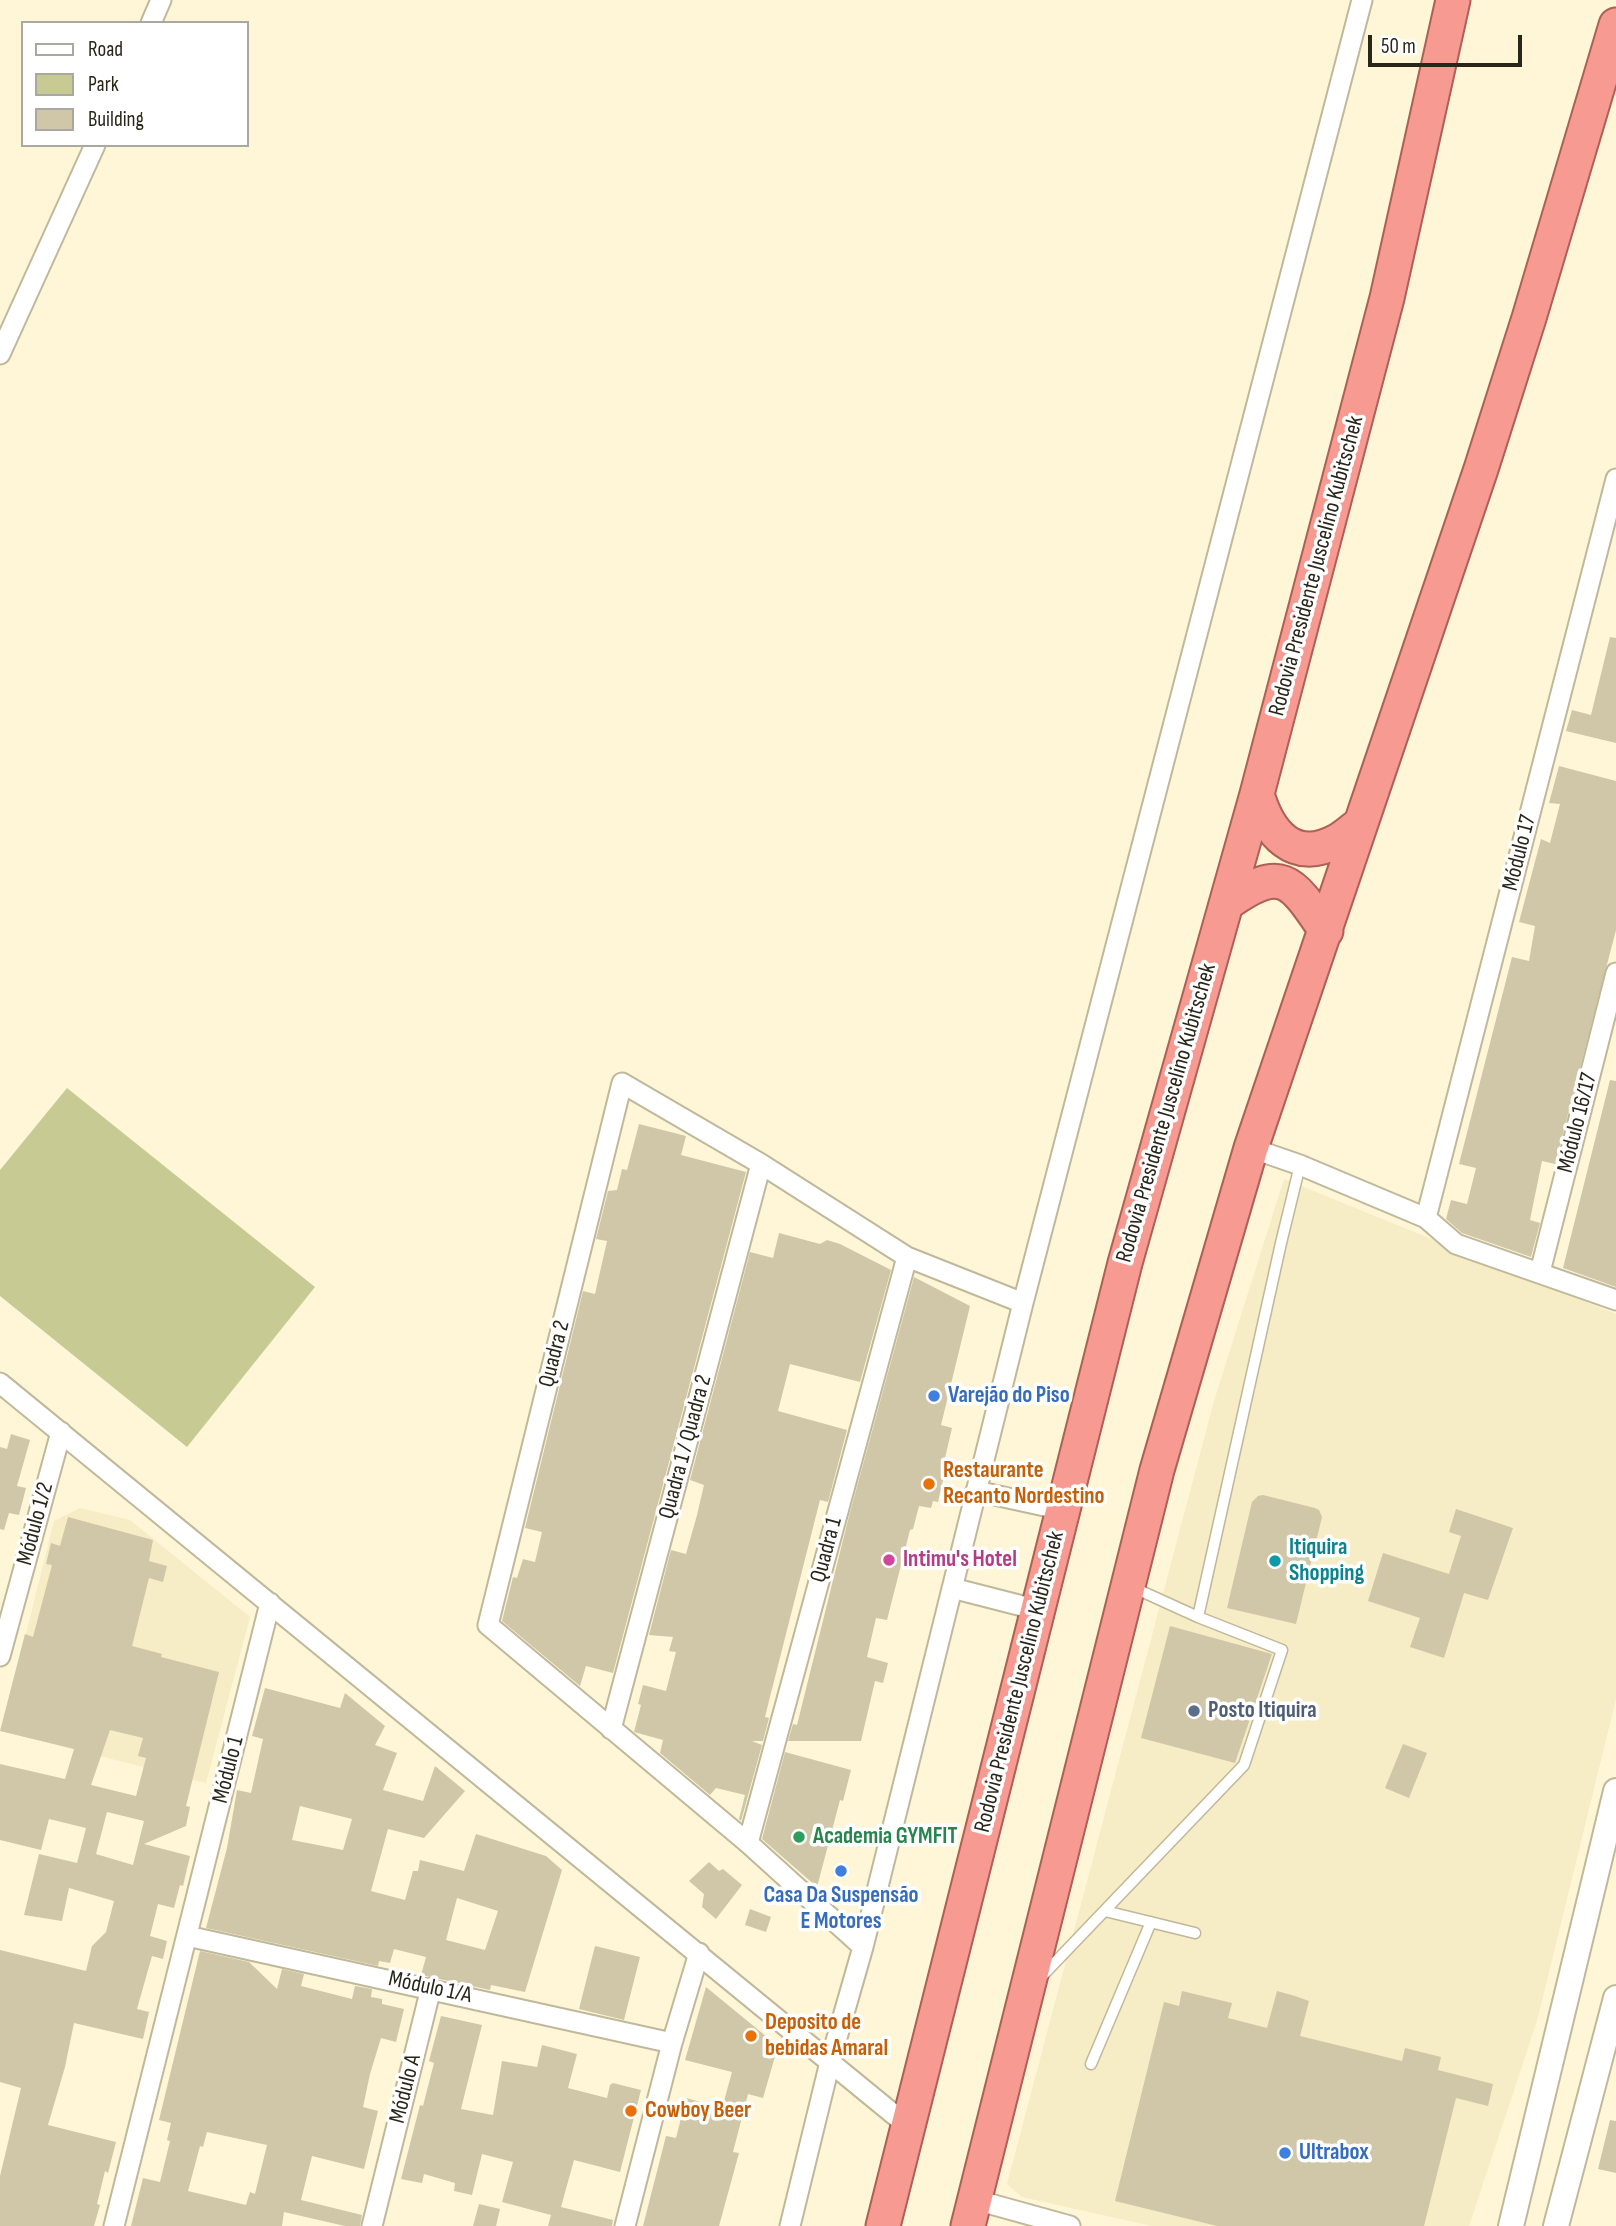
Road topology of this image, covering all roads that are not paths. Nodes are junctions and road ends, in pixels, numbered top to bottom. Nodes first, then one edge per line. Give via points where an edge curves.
1 (162, 0) edge
2 (1362, 0) edge
3 (1453, 0) edge
4 (152, 21) edge
5 (1616, 25) edge
6 (94, 147) edge
7 (0, 354) edge
8 (1615, 486) edge
9 (1257, 794) junction
10 (1359, 825) junction
11 (1226, 904) junction
12 (1326, 931) junction
13 (1616, 973) edge
14 (1251, 1148) junction
15 (761, 1164) junction
16 (1300, 1166) junction
17 (1426, 1218) junction
18 (907, 1257) junction
19 (1540, 1272) junction
20 (1616, 1300) edge
21 (1023, 1303) junction
22 (0, 1383) edge
23 (61, 1432) junction
24 (976, 1491) junction
25 (1063, 1510) junction
26 (1128, 1586) junction
27 (952, 1588) junction
28 (270, 1603) junction
29 (1038, 1610) junction
30 (1198, 1617) junction
31 (0, 1656) edge
32 (611, 1729) junction
33 (1616, 1791) edge
34 (748, 1843) junction
35 (1105, 1910) junction
36 (1151, 1922) junction
37 (1195, 1933) dead end
38 (187, 1936) junction
39 (863, 1947) junction
40 (699, 1953) junction
41 (431, 1989) junction
42 (1028, 1991) junction
43 (1616, 1998) edge
44 (1613, 2023) edge
45 (672, 2043) junction
46 (830, 2062) junction
47 (1091, 2064) dead end
48 (908, 2126) junction
49 (972, 2213) edge
50 (114, 2226) edge
51 (372, 2226) edge
52 (625, 2226) edge
53 (790, 2226) edge
54 (883, 2226) edge
55 (1070, 2226) edge
56 (1511, 2226) edge
57 (1556, 2226) edge

1 - 4 street
2 - 21 street
3 - 9 highway, Rodovia Presidente Juscelino Kubitschek via 1387,298
5 - 10 highway via 1481,470
6 - 7 street
8 - 17 street, Módulo 17
9 - 10 highway via 1264,818 1289,845 1303,848 1336,842
9 - 11 highway, Rodovia Presidente Juscelino Kubitschek
10 - 12 highway
11 - 12 highway via 1251,886 1270,880 1291,886
11 - 25 highway, Rodovia Presidente Juscelino Kubitschek via 1125,1263
12 - 14 highway
13 - 19 street, Módulo 16/17
14 - 16 street
14 - 26 highway
15 - 18 street
15 - 32 street, Quadra 1 / Quadra 2
15 - 32 street, Quadra 2 via 622,1083 488,1625
16 - 17 street
16 - 30 lane
17 - 19 street via 1456,1244
18 - 21 street
18 - 34 street, Quadra 1
19 - 20 street
21 - 24 street
22 - 23 street
23 - 28 street
23 - 31 street, Módulo 1/2
24 - 25 street
24 - 27 street
25 - 29 highway, Rodovia Presidente Juscelino Kubitschek
26 - 30 lane
26 - 42 highway
27 - 29 street
27 - 39 street
28 - 38 street, Módulo 1
28 - 40 street
29 - 48 highway, Rodovia Presidente Juscelino Kubitschek
30 - 35 lane via 1282,1650 1244,1765
32 - 34 street
33 - 56 street
34 - 39 street
35 - 36 lane
35 - 42 lane
36 - 37 lane
36 - 47 lane
38 - 41 street, Módulo 1/A
38 - 50 street
39 - 46 street
40 - 45 street
40 - 46 street
41 - 45 street, Módulo 1/A
41 - 51 street, Módulo A
42 - 49 highway
43 - 44 street
44 - 57 street
45 - 52 street
46 - 48 street
46 - 53 street
48 - 54 highway, Rodovia Presidente Juscelino Kubitschek
49 - 55 street

